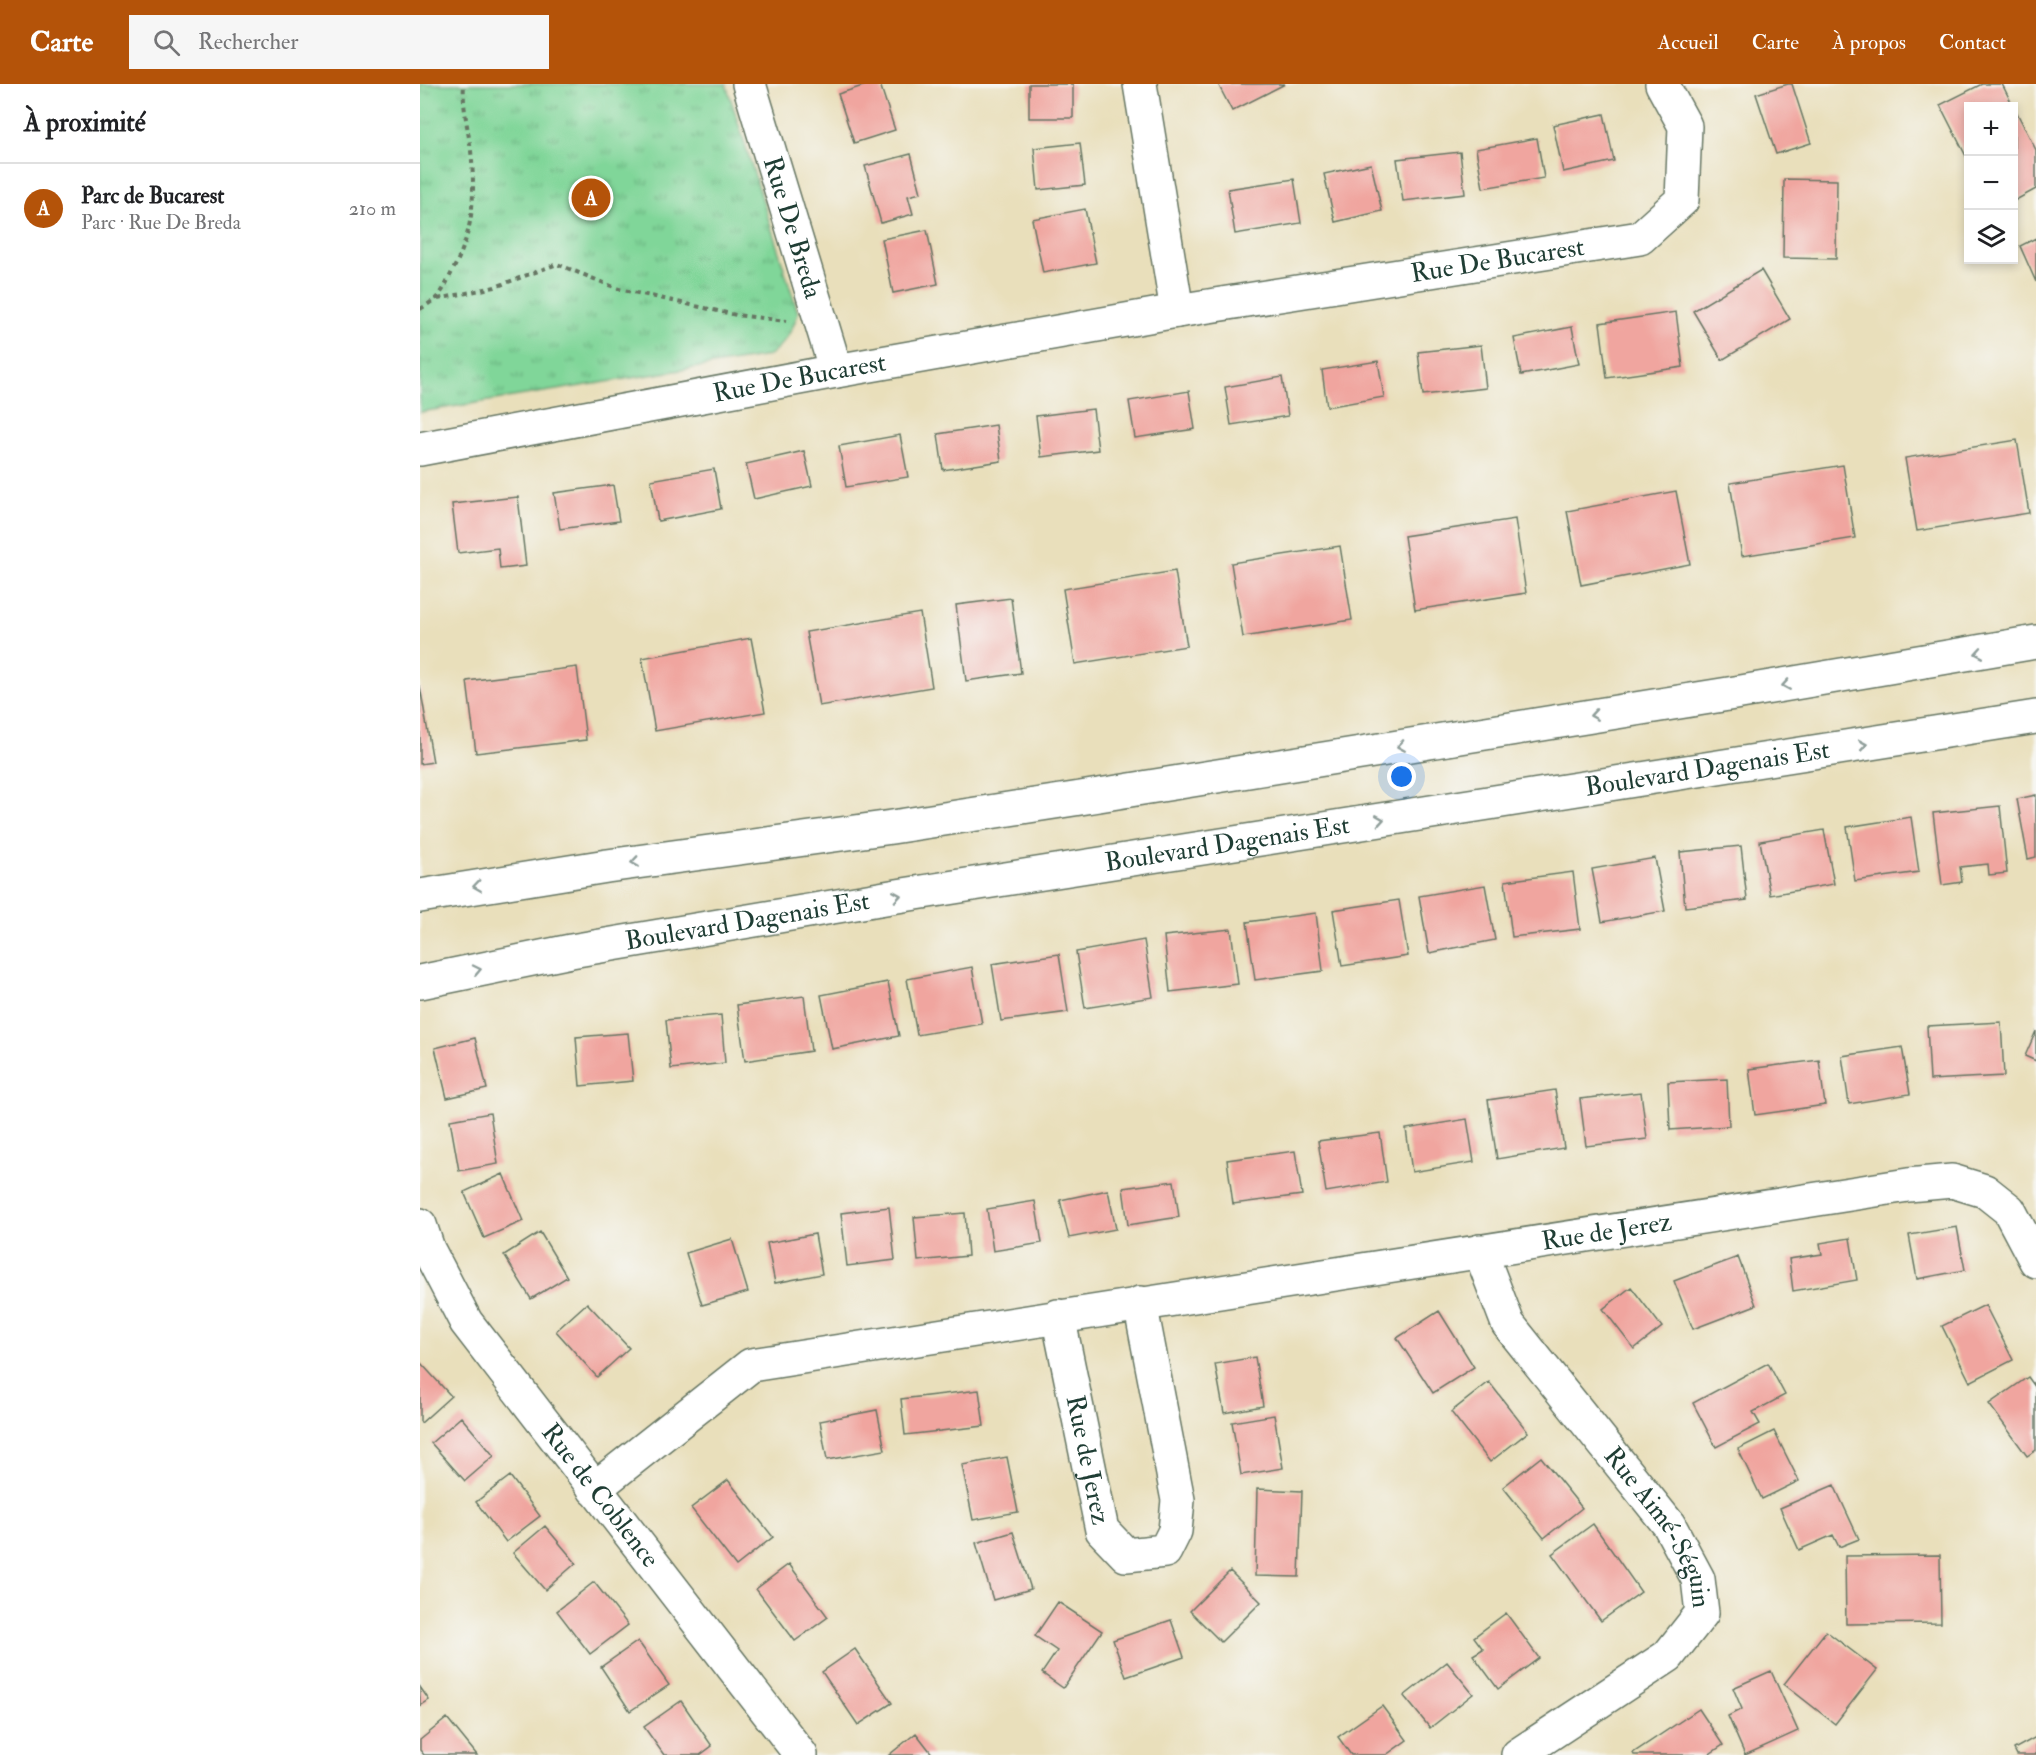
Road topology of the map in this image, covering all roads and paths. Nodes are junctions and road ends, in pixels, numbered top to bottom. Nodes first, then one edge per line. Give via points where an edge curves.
1 (464, 84) edge
2 (750, 84) edge
3 (1140, 84) edge
4 (1662, 84) edge
5 (438, 299) junction
6 (420, 309) edge
7 (1177, 311) junction
8 (822, 324) junction
9 (836, 371) junction
10 (420, 449) edge
11 (2036, 642) edge
12 (2036, 717) edge
13 (420, 896) edge
14 (420, 982) edge
15 (420, 1225) edge
16 (1480, 1251) junction
17 (2036, 1261) edge
18 (1140, 1303) junction
19 (1058, 1316) junction
20 (594, 1489) junction
21 (801, 1755) edge
22 (1518, 1755) edge

1 - 5 path via 473,207 465,247
2 - 8 street, Rue De Breda
3 - 7 street
4 - 7 street, Rue De Bucarest via 1685,126 1682,200 1640,238
5 - 6 path
5 - 8 path via 495,287 557,264 619,289 736,315
7 - 9 street, Rue De Bucarest
8 - 9 street, Rue De Breda
9 - 10 street, Rue De Bucarest
11 -> 13 street via 1052,802
14 -> 12 street, Boulevard Dagenais Est via 571,951 897,896
15 - 20 street, Rue de Coblence via 465,1322
16 - 17 street, Rue de Jerez via 1952,1181 1985,1191 2009,1210
16 - 18 street, Rue de Jerez
16 - 22 street, Rue Aimé-Séguin via 1508,1324 1670,1525 1698,1579 1702,1613 1668,1656
18 - 19 street, Rue de Jerez
18 - 19 street, Rue de Jerez via 1178,1500 1175,1532 1165,1551 1126,1555 1102,1530
19 - 20 street, Rue de Jerez via 751,1365
20 - 21 street, Rue de Coblence

